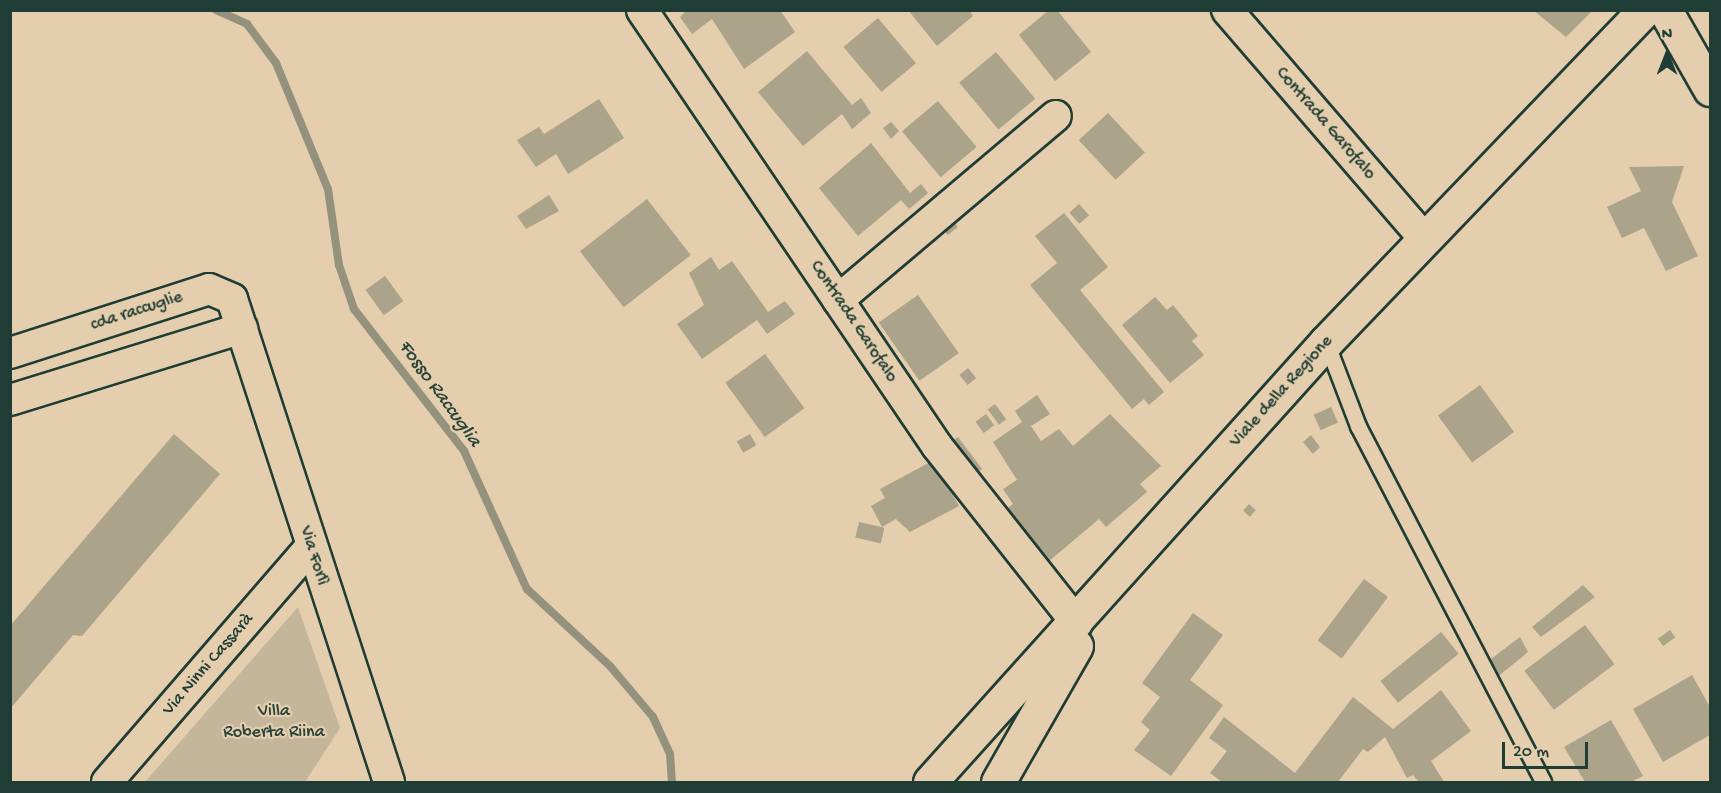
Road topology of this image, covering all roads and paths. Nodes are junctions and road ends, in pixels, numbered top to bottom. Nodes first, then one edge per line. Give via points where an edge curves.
1 (642, 10) edge
2 (1227, 10) edge
3 (1644, 10) edge
4 (1665, 10) edge
5 (1710, 89) edge
6 (1056, 116) dead end
7 (1424, 238) junction
8 (838, 300) junction
9 (242, 327) junction
10 (1326, 342) junction
11 (10, 353) edge
12 (10, 400) edge
13 (310, 548) junction
14 (1120, 574) junction
15 (1077, 622) junction
16 (973, 739) junction
17 (107, 783) edge
18 (389, 783) edge
19 (930, 783) edge
20 (959, 783) edge
21 (998, 783) edge
22 (1543, 783) edge

1 - 8 street, Contrada Garofalo
2 - 7 street, Contrada Garofalo
3 - 7 main road, Viale della Regione
4 - 5 main road
6 - 8 street
7 - 10 main road, Viale della Regione
8 - 15 street, Contrada Garofalo via 937,446
9 - 11 street, cda raccuglie via 232,299 209,289
9 - 12 street
9 - 13 street, Via Forlì
10 - 14 main road, Viale della Regione
10 - 22 lane via 1358,426
13 - 17 street, Via Ninni Cassarà
13 - 18 street, Via Forlì
14 - 15 main road, Viale della Regione
14 - 21 main road
15 - 16 main road, Viale della Regione
16 - 19 main road, Viale della Regione
16 - 20 main road

